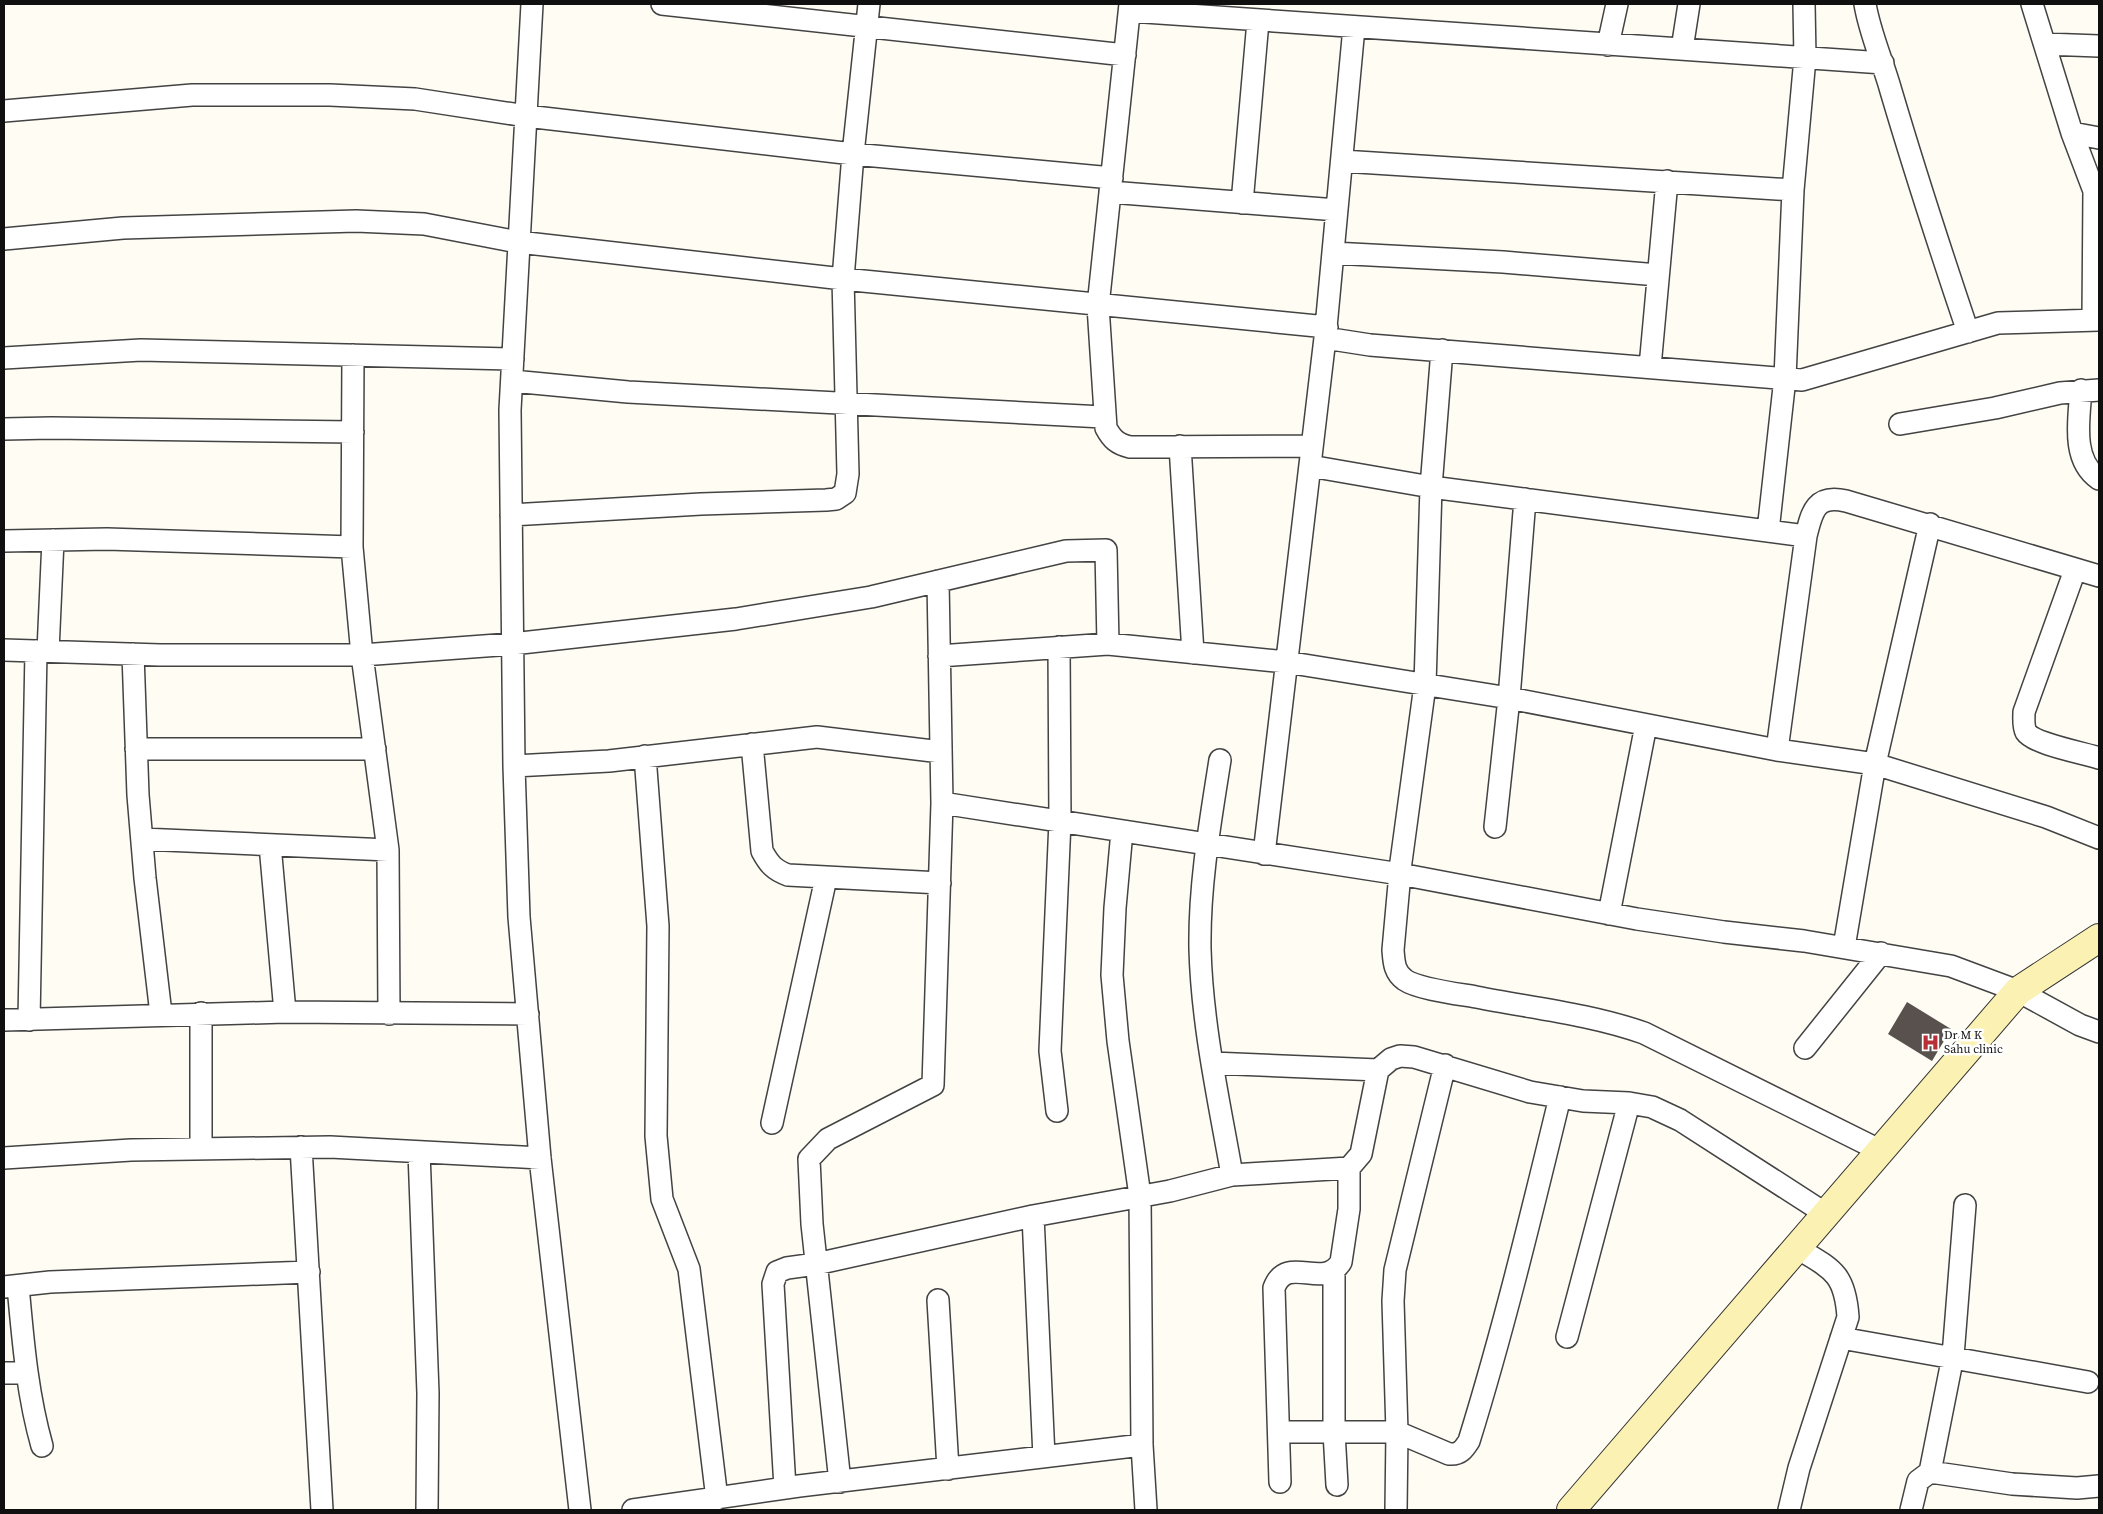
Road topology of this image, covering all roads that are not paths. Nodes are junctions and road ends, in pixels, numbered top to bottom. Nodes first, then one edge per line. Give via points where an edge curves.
1 (532, 4) edge
2 (662, 4) edge
3 (869, 4) edge
4 (1617, 4) edge
5 (1689, 4) edge
6 (1804, 4) edge
7 (1864, 4) edge
8 (2032, 4) edge
9 (1130, 8) edge
10 (1258, 21) junction
11 (867, 27) junction
12 (1354, 27) junction
13 (1608, 44) junction
14 (2045, 44) junction
15 (2099, 46) edge
16 (1682, 49) junction
17 (1125, 55) junction
18 (1805, 58) junction
19 (1883, 63) junction
20 (4, 110) edge
21 (526, 116) junction
22 (2072, 133) junction
23 (2099, 138) edge
24 (853, 154) junction
25 (1342, 161) junction
26 (1667, 182) junction
27 (1111, 185) junction
28 (1793, 190) junction
29 (1242, 203) junction
30 (1337, 210) junction
31 (4, 239) edge
32 (518, 242) junction
33 (1333, 253) junction
34 (1658, 275) junction
35 (844, 280) junction
36 (1098, 306) junction
37 (2096, 320) edge
38 (1968, 332) junction
39 (1326, 333) junction
40 (1442, 350) junction
41 (353, 356) junction
42 (4, 358) edge
43 (513, 360) junction
44 (1650, 368) junction
45 (1785, 378) junction
46 (512, 381) junction
47 (2090, 390) edge
48 (846, 402) junction
49 (1103, 417) junction
50 (1900, 424) dead end
51 (4, 429) edge
52 (352, 432) junction
53 (1180, 446) junction
54 (1311, 456) junction
55 (2099, 479) edge
56 (1431, 487) junction
57 (1525, 499) junction
58 (511, 515) junction
59 (1930, 524) junction
60 (1768, 531) junction
61 (1806, 536) junction
62 (53, 540) junction
63 (4, 541) edge
64 (352, 547) junction
65 (2075, 570) junction
66 (2099, 576) edge
67 (938, 581) junction
68 (512, 644) junction
69 (1108, 644) junction
70 (1059, 647) junction
71 (4, 650) edge
72 (42, 651) junction
73 (1193, 652) junction
74 (133, 654) junction
75 (362, 655) junction
76 (939, 656) junction
77 (1286, 662) junction
78 (1425, 685) junction
79 (1509, 698) junction
80 (1646, 725) junction
81 (752, 744) junction
82 (136, 749) junction
83 (375, 749) junction
84 (1777, 750) junction
85 (940, 752) junction
86 (645, 756) junction
87 (2099, 758) edge
88 (1220, 760) dead end
89 (1875, 764) junction
90 (514, 766) junction
91 (942, 803) junction
92 (1060, 821) junction
93 (1495, 827) dead end
94 (1122, 831) junction
95 (2099, 838) edge
96 (142, 840) junction
97 (270, 845) junction
98 (1207, 845) junction
99 (388, 850) junction
100 (1264, 854) junction
101 (1400, 874) junction
102 (826, 878) junction
103 (940, 883) junction
104 (1609, 914) junction
105 (2099, 938) edge
106 (1844, 947) junction
107 (1881, 953) junction
108 (2018, 992) junction
109 (201, 1012) junction
110 (285, 1012) junction
111 (161, 1014) junction
112 (389, 1014) junction
113 (528, 1014) junction
114 (4, 1020) edge
115 (29, 1020) junction
116 (2099, 1032) edge
117 (1804, 1048) dead end
118 (1212, 1063) junction
119 (1445, 1065) junction
120 (1378, 1070) junction
121 (1560, 1097) junction
122 (1629, 1103) junction
123 (1057, 1111) dead end
124 (772, 1123) dead end
125 (301, 1147) junction
126 (201, 1149) junction
127 (1881, 1151) junction
128 (419, 1152) junction
129 (4, 1158) edge
130 (540, 1158) junction
131 (1349, 1168) junction
132 (1232, 1175) junction
133 (1140, 1196) junction
134 (1965, 1205) dead end
135 (1826, 1214) junction
136 (1033, 1216) junction
137 (1797, 1248) junction
138 (816, 1264) junction
139 (1334, 1270) junction
140 (309, 1272) junction
141 (11, 1287) edge
142 (938, 1300) dead end
143 (1567, 1337) dead end
144 (1841, 1338) junction
145 (1953, 1356) junction
146 (4, 1373) edge
147 (26, 1373) junction
148 (2088, 1382) dead end
149 (1279, 1432) junction
150 (1334, 1432) junction
151 (1397, 1432) junction
152 (42, 1446) dead end
153 (1142, 1446) junction
154 (1044, 1457) junction
155 (948, 1469) junction
156 (1930, 1472) junction
157 (840, 1482) junction
158 (1280, 1482) dead end
159 (1337, 1485) dead end
160 (2099, 1486) edge
161 (785, 1488) junction
162 (717, 1499) junction
163 (322, 1510) edge
164 (427, 1510) edge
165 (580, 1510) edge
166 (633, 1510) edge
167 (1146, 1510) edge
168 (1396, 1510) edge
169 (1571, 1510) edge
170 (1789, 1510) edge
171 (1911, 1510) edge

1 - 21 street
2 - 11 street
3 - 11 street
4 - 13 street
5 - 16 street
6 - 18 street
7 - 19 street
8 - 14 street
9 - 10 street
9 - 17 street
10 - 12 street
10 - 29 street
11 - 17 street
11 - 24 street
12 - 13 street
12 - 25 street
13 - 16 street
14 - 15 street
14 - 22 street
16 - 18 street
17 - 27 street
18 - 19 street
18 - 28 street
19 - 38 street
20 - 21 street via 192,95 320,95 415,99
21 - 24 street
21 - 32 street
22 - 23 street
22 - 37 street via 2094,191
24 - 27 street
24 - 35 street
25 - 26 street
25 - 30 street
26 - 28 street
26 - 34 street
27 - 29 street
27 - 36 street
28 - 45 street
29 - 30 street
30 - 33 street
31 - 32 street via 123,228 356,221 424,224
32 - 35 street
32 - 43 street
33 - 34 street via 1503,262
33 - 39 street
34 - 44 street
35 - 36 street
35 - 48 street
36 - 39 street
36 - 49 street
37 - 38 street via 1998,323
38 - 45 street via 1802,380
39 - 40 street via 1370,345
39 - 54 street
40 - 44 street
40 - 56 street
41 - 42 street via 141,350
41 - 43 street
41 - 52 street
43 - 46 street
44 - 45 street
45 - 60 street
46 - 48 street via 628,392
46 - 58 street
47 - 50 street
47 - 55 street via 2078,437 2082,455
48 - 49 street
48 - 58 street via 846,487 836,499
49 - 53 street via 1112,438 1120,445
51 - 52 street
52 - 64 street
53 - 54 street
53 - 73 street
54 - 56 street
54 - 77 street
56 - 57 street
56 - 78 street
57 - 60 street
57 - 79 street
58 - 68 street
59 - 61 street via 1838,499 1828,500 1813,511
59 - 65 street
59 - 89 street
60 - 61 street
61 - 84 street
62 - 63 street
62 - 64 street
62 - 72 street
64 - 75 street
65 - 66 street
65 - 87 street via 2024,712 2024,725 2030,735 2043,742
67 - 68 street via 872,596 736,619
67 - 69 street via 1066,551 1106,550
67 - 76 street
68 - 75 street
68 - 90 street
69 - 70 street
69 - 73 street
70 - 76 street
70 - 92 street
71 - 72 street
72 - 74 street
72 - 115 street
73 - 77 street
74 - 75 street
74 - 82 street
75 - 83 street
76 - 85 street
77 - 78 street
77 - 100 street
78 - 79 street
78 - 101 street
79 - 80 street
79 - 93 street
80 - 84 street
80 - 104 street
81 - 85 street via 817,737
81 - 86 street
81 - 102 street via 762,851 768,864 788,875
82 - 83 street
82 - 96 street
83 - 99 street
84 - 89 street
85 - 91 street
86 - 90 street
86 - 162 street via 658,926 656,1136 662,1199 689,1269
88 - 98 street
89 - 95 street via 2046,817
89 - 106 street
90 - 113 street via 519,917
91 - 92 street
91 - 103 street
92 - 94 street
92 - 123 street via 1050,1051
94 - 98 street
94 - 133 street via 1112,975
96 - 97 street
96 - 111 street
97 - 99 street
97 - 110 street
98 - 100 street
98 - 118 street via 1200,949
99 - 112 street
100 - 101 street
101 - 104 street
101 - 127 street via 1394,964 1406,981 1444,992 1612,1022 1644,1033
102 - 103 street
102 - 124 street
103 - 138 street via 933,1085 828,1139 809,1159
104 - 106 street
105 - 108 street
106 - 107 street
107 - 108 street via 1951,966
107 - 117 street
108 - 116 street
108 - 127 street
109 - 110 street
109 - 111 street
109 - 126 street
110 - 112 street
111 - 115 street
112 - 113 street
113 - 130 street
114 - 115 street
118 - 120 street
118 - 132 street
119 - 120 street via 1400,1056 1383,1063
119 - 121 street via 1530,1092
119 - 151 street via 1395,1270
120 - 131 street via 1361,1154
121 - 122 street
121 - 151 street via 1508,1307 1469,1441 1460,1452 1449,1454
122 - 135 street via 1652,1107 1680,1120
122 - 143 street
125 - 126 street
125 - 128 street
125 - 140 street
126 - 129 street
127 - 135 street
128 - 130 street
128 - 164 street via 428,1393
130 - 165 street
131 - 132 street
131 - 139 street via 1348,1218 1341,1262
132 - 133 street
133 - 136 street
133 - 153 street
134 - 145 street
135 - 137 street
136 - 138 street
136 - 154 street
137 - 144 street via 1830,1268 1842,1282 1848,1317
137 - 169 street
138 - 157 street
138 - 161 street via 780,1270 774,1276
139 - 149 street via 1321,1274 1290,1272 1281,1276 1274,1288
139 - 150 street
140 - 141 street via 50,1282
140 - 163 street
141 - 147 street
142 - 155 street
144 - 145 street
144 - 170 street via 1799,1468
145 - 148 street
145 - 156 street
146 - 147 street
147 - 152 street
149 - 150 street
149 - 158 street
150 - 151 street
150 - 159 street
151 - 168 street
153 - 154 street
153 - 167 street
154 - 155 street
155 - 157 street
156 - 160 street via 2012,1484 2077,1488
156 - 171 street via 1918,1481
157 - 161 street
161 - 162 street
162 - 166 street

